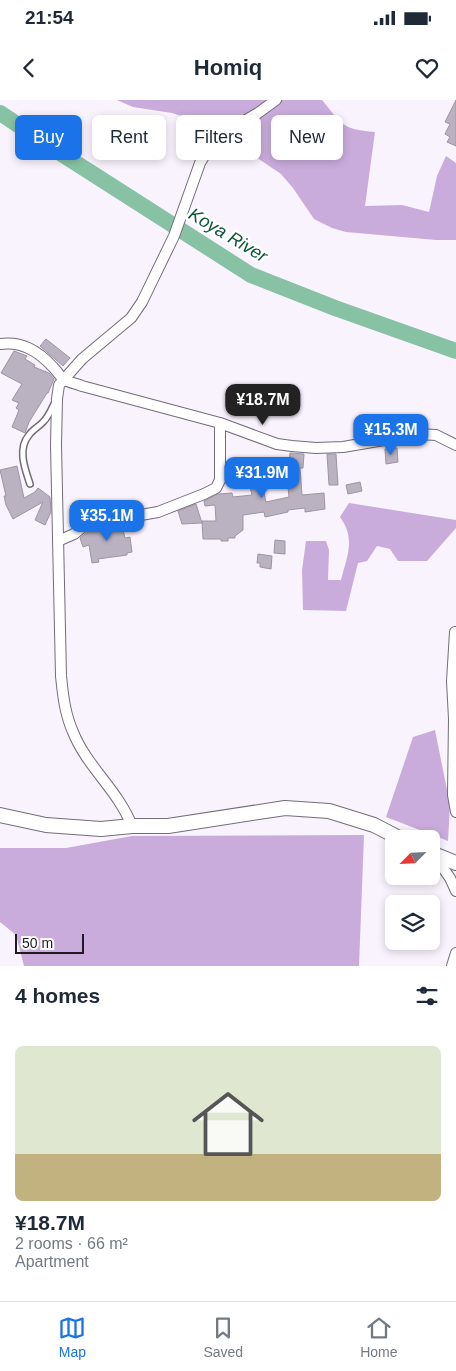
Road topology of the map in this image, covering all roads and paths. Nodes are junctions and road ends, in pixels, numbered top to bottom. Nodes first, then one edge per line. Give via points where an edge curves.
1 (276, 100) edge
2 (0, 344) edge
3 (63, 379) junction
4 (57, 399) junction
5 (220, 423) junction
6 (456, 445) edge
7 (30, 484) dead end
8 (58, 541) junction
9 (454, 632) dead end
10 (456, 812) edge
11 (0, 816) edge
12 (132, 826) junction
13 (385, 831) edge
14 (440, 857) edge
15 (456, 863) edge
16 (440, 864) edge
17 (456, 891) edge
18 (456, 953) edge
19 (452, 966) edge

1 - 3 street via 215,140 200,163 174,236 142,302 131,318
2 - 3 street via 22,344 31,349
3 - 4 street
3 - 5 street
4 - 7 lane via 45,421 28,435 25,444 22,454
4 - 8 street
5 - 6 street via 277,444 292,446 343,447 418,434 436,435
5 - 8 street via 220,480 216,488 158,512 101,516
8 - 12 street via 64,704 73,733 119,799
9 - 10 street via 453,795
11 - 12 street via 46,825 100,829
12 - 13 street via 168,826 286,808 328,811
14 - 15 street
16 - 17 street
18 - 19 street

